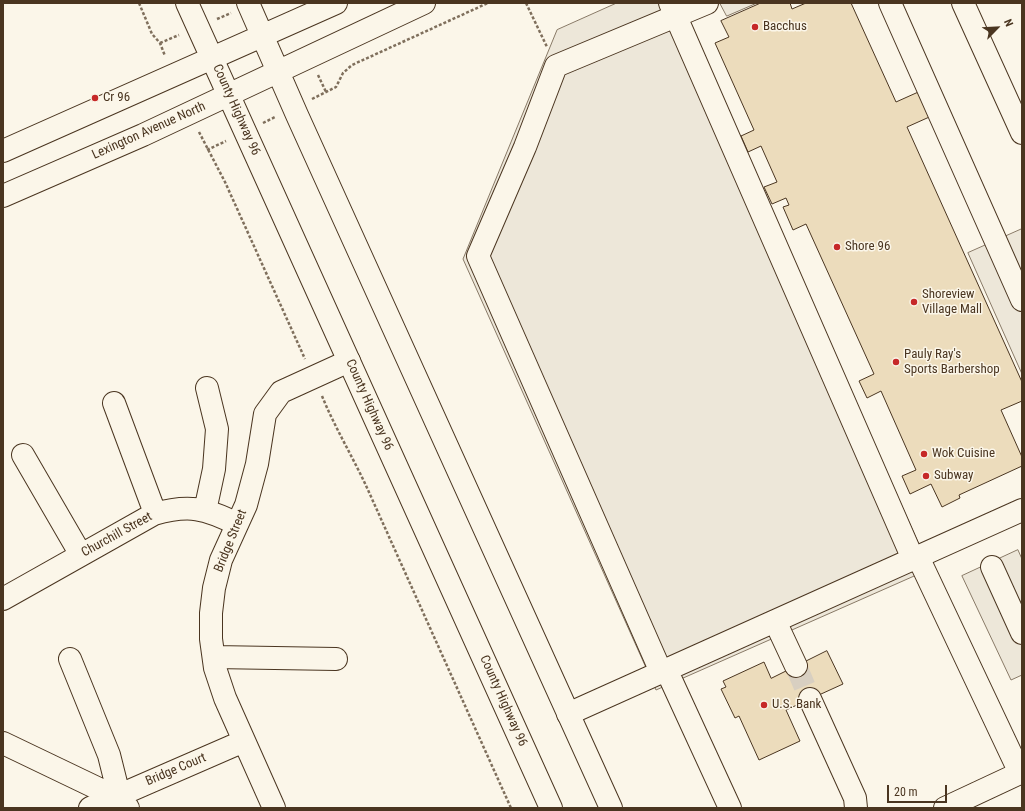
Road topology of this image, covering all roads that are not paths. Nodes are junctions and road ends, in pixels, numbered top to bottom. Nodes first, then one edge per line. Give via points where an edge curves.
1 (187, 3) edge
2 (248, 3) edge
3 (336, 3) edge
4 (424, 3) edge
5 (708, 3) edge
6 (890, 3) edge
7 (967, 4) edge
8 (673, 9) edge
9 (262, 36) junction
10 (212, 58) junction
11 (278, 72) junction
12 (228, 95) junction
13 (1022, 133) edge
14 (3, 151) edge
15 (3, 196) edge
16 (1022, 300) edge
17 (349, 361) junction
18 (207, 388) dead end
19 (114, 403) dead end
20 (23, 455) dead end
21 (1022, 510) edge
22 (205, 511) junction
23 (156, 513) junction
24 (237, 524) junction
25 (81, 555) junction
26 (915, 558) junction
27 (992, 567) dead end
28 (3, 599) edge
29 (775, 621) junction
30 (1022, 633) edge
31 (214, 657) junction
32 (70, 659) dead end
33 (336, 659) dead end
34 (796, 666) tunnel mouth
35 (664, 671) junction
36 (810, 699) tunnel mouth
37 (568, 714) junction
38 (244, 741) junction
39 (3, 742) edge
40 (1021, 773) edge
41 (112, 804) edge
42 (274, 808) edge
43 (551, 808) edge
44 (611, 808) edge
45 (730, 808) edge
46 (856, 808) edge
47 (945, 808) edge

1 - 10 main road, County Highway 96
2 - 9 main road
3 - 9 main road
4 - 11 main road, Lexington Avenue North
5 - 8 main road
6 - 16 main road
7 - 13 main road
8 - 26 main road via 698,71
8 - 35 main road via 556,66 525,147 478,256
9 - 10 main road
9 - 11 main road
10 - 12 main road, County Highway 96
10 - 14 main road
11 - 12 main road, Lexington Avenue North
11 - 37 main road
12 - 15 main road, Lexington Avenue North
12 - 17 main road, County Highway 96
17 - 24 main road, Bridge Street via 281,392 273,400 265,414 257,464 246,505
17 - 43 main road, County Highway 96
18 - 22 main road via 217,429 214,469
19 - 23 main road
20 - 25 main road
21 - 26 main road
22 - 23 main road, Churchill Street via 174,509
22 - 24 main road, Churchill Street
23 - 25 main road, Churchill Street
24 - 31 main road, Bridge Street via 221,560 214,588 211,632
25 - 28 main road, Churchill Street
26 - 29 main road
26 - 40 main road
27 - 30 main road
29 - 34 main road
29 - 35 main road
31 - 33 main road
31 - 38 main road, Bridge Street via 225,698
32 - 41 main road via 109,755
35 - 37 main road
35 - 45 main road
36 - 46 main road via 855,798
37 - 44 main road
38 - 41 main road, Bridge Court
38 - 42 main road, Bridge Street
39 - 41 main road via 99,789
40 - 47 main road

